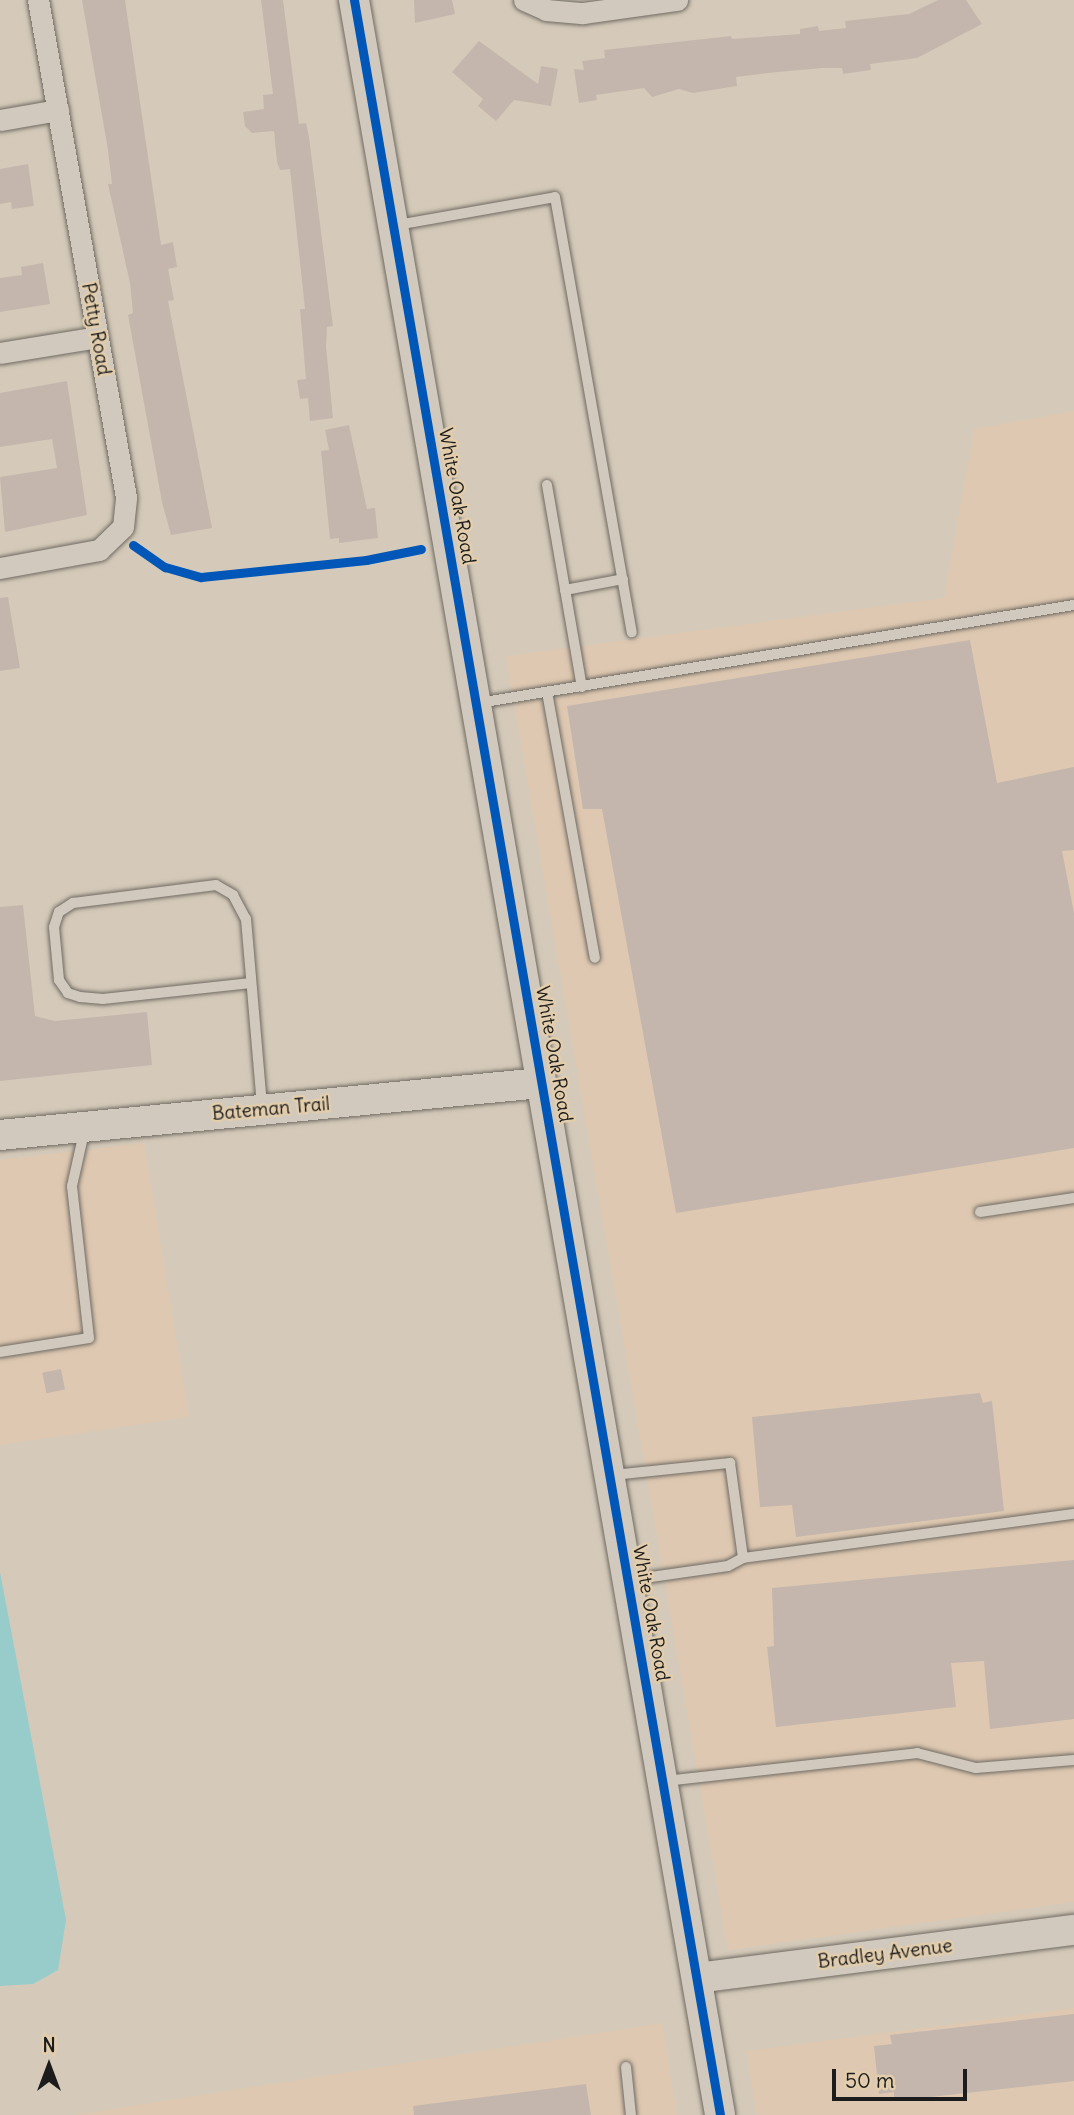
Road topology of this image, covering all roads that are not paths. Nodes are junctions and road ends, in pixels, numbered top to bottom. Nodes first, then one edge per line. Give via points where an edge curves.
1 (38, 0) edge
2 (354, 0) edge
3 (524, 0) edge
4 (677, 0) edge
5 (58, 110) junction
6 (0, 120) edge
7 (393, 226) junction
8 (98, 337) junction
9 (0, 353) edge
10 (547, 485) dead end
11 (0, 568) edge
12 (623, 579) junction
13 (565, 590) junction
14 (1074, 605) edge
15 (632, 632) dead end
16 (582, 687) junction
17 (547, 692) junction
18 (476, 703) junction
19 (595, 958) dead end
20 (251, 983) junction
21 (541, 1083) junction
22 (262, 1110) junction
23 (85, 1127) junction
24 (0, 1135) edge
25 (1074, 1198) edge
26 (980, 1212) dead end
27 (0, 1352) edge
28 (610, 1476) junction
29 (1074, 1514) edge
30 (743, 1559) junction
31 (627, 1580) junction
32 (1074, 1760) edge
33 (663, 1782) junction
34 (1074, 1930) edge
35 (697, 1978) junction
36 (626, 2067) dead end
37 (631, 2115) edge
38 (720, 2115) edge

1 - 5 street, Petty Road
2 - 7 street, White Oak Road
3 - 4 street via 546,10 583,13
5 - 6 street
5 - 8 street, Petty Road
7 - 12 lane via 555,197
7 - 18 street, White Oak Road
8 - 9 street
8 - 11 street, Petty Road via 126,497 123,527 99,550
10 - 13 lane
12 - 13 lane
12 - 15 lane
13 - 16 lane
14 - 16 lane
16 - 17 lane
17 - 18 lane
17 - 19 lane
18 - 21 street, White Oak Road
20 - 20 lane via 246,919 233,895 216,886 73,903 59,912 55,953 59,980 68,993 103,999
20 - 22 lane
21 - 22 street, Bateman Trail
21 - 28 street, White Oak Road
22 - 23 street, Bateman Trail
23 - 24 street, Bateman Trail
23 - 27 lane via 72,1186 89,1338
25 - 26 lane
28 - 30 lane via 730,1463
28 - 31 street, White Oak Road
29 - 30 lane
30 - 31 lane via 728,1566
31 - 33 street, White Oak Road
32 - 33 lane via 976,1768 917,1753
33 - 35 street, White Oak Road
34 - 35 street, Bradley Avenue
35 - 38 street, White Oak Road
36 - 37 lane

